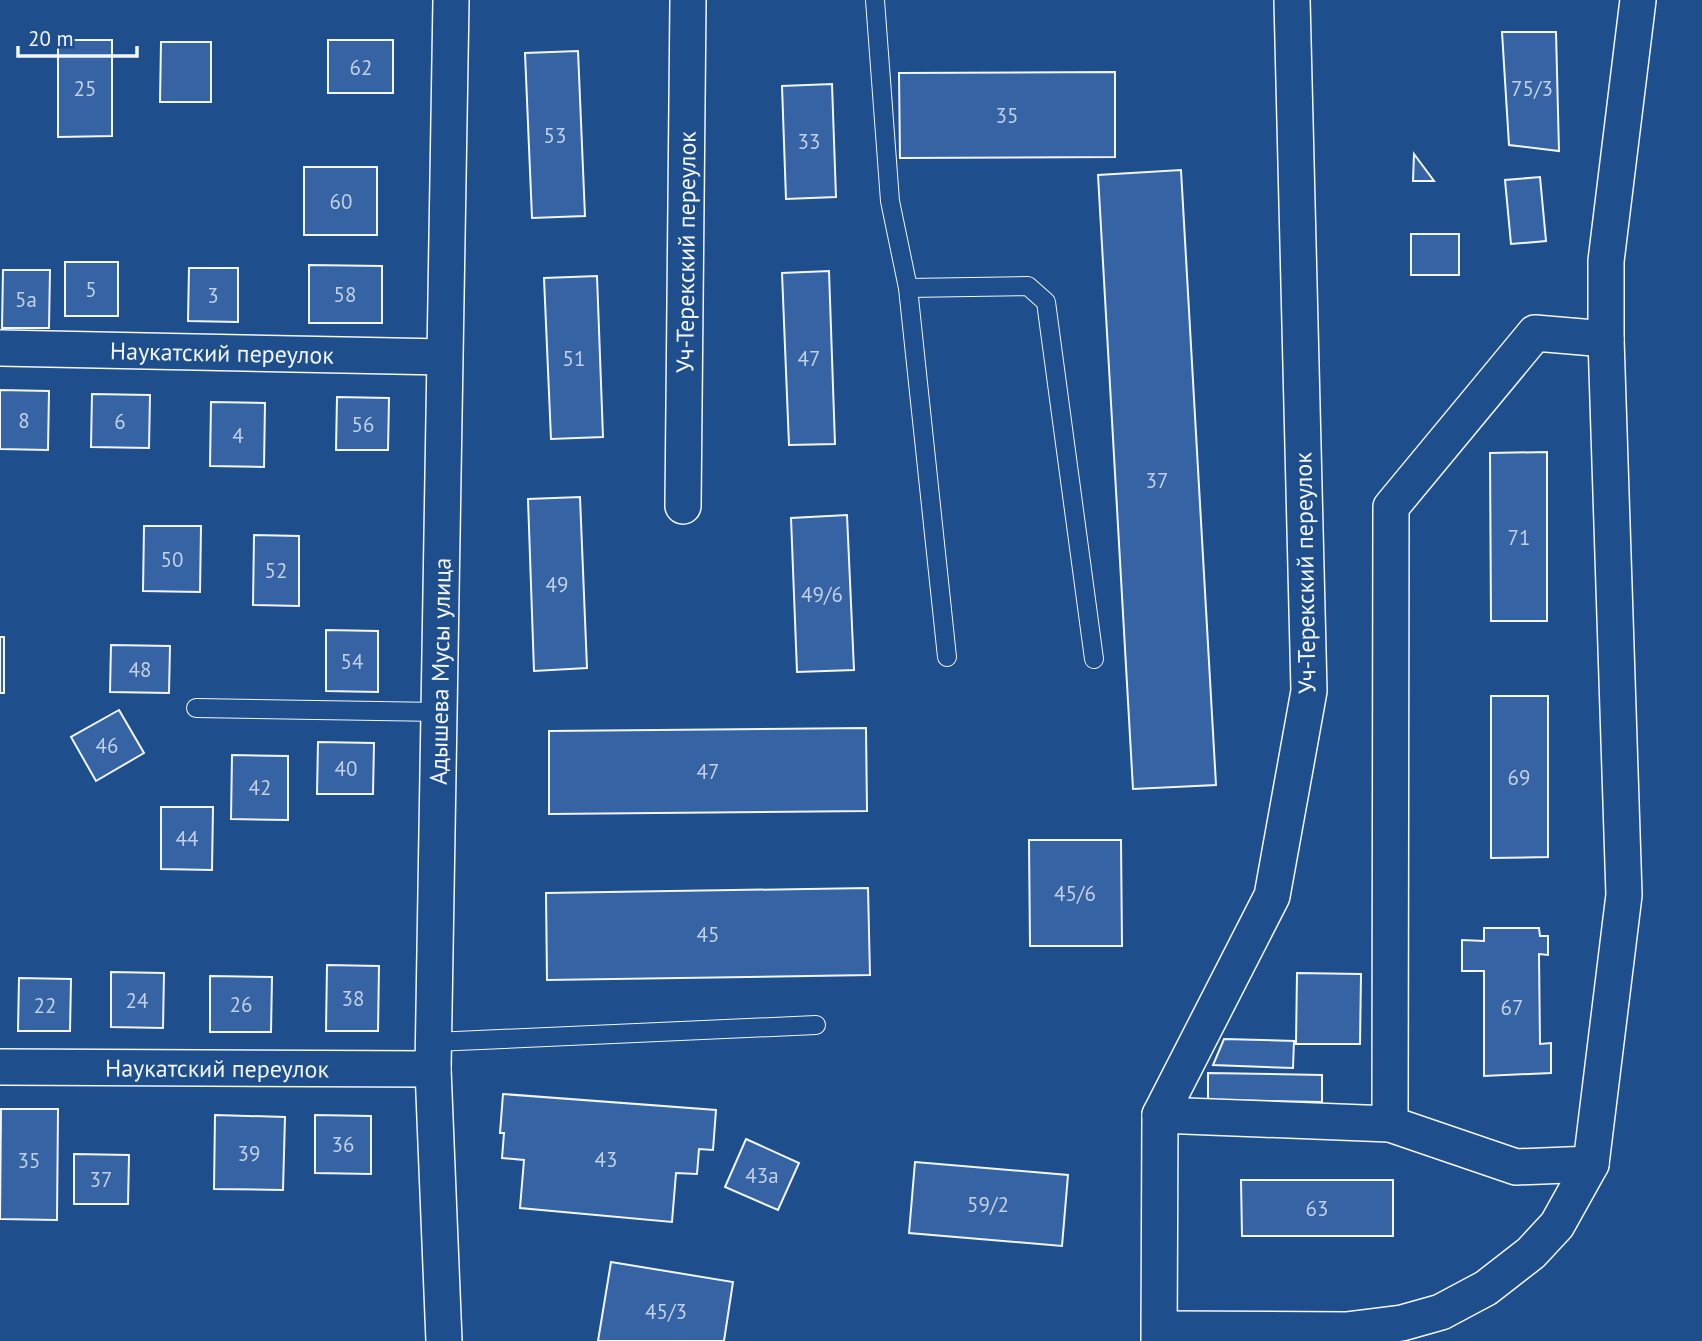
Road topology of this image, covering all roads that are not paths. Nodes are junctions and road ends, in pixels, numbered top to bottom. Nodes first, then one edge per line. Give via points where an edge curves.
1 (451, 0) edge
2 (688, 0) edge
3 (875, 0) edge
4 (1292, 0) edge
5 (1637, 0) edge
6 (908, 288) junction
7 (1606, 339) junction
8 (0, 348) edge
9 (444, 357) junction
10 (683, 506) dead end
11 (947, 657) dead end
12 (1094, 659) dead end
13 (197, 708) dead end
14 (439, 712) junction
15 (816, 1025) dead end
16 (433, 1056) junction
17 (0, 1067) edge
18 (1160, 1115) junction
19 (1390, 1124) junction
20 (1591, 1164) junction
21 (1159, 1335) edge
22 (444, 1341) edge

1 - 9 street, Адышева Мусы улица
2 - 10 street, Уч-Терекский переулок
3 - 6 lane via 890,201
4 - 18 street, Уч-Терекский переулок via 1309,691 1272,897
5 - 7 street via 1606,261
6 - 11 lane
6 - 12 lane via 1028,286 1046,302
7 - 19 street via 1535,333 1391,507
7 - 20 street via 1624,895
8 - 9 street, Наукатский переулок
9 - 14 street, Адышева Мусы улица
13 - 14 lane
14 - 16 street, Адышева Мусы улица
15 - 16 lane
16 - 17 street, Наукатский переулок
16 - 22 street, Адышева Мусы улица
18 - 19 street
18 - 21 street, Уч-Терекский переулок
19 - 20 street via 1516,1167
20 - 21 street via 1558,1225 1531,1253 1486,1288 1441,1312 1402,1323 1346,1330

